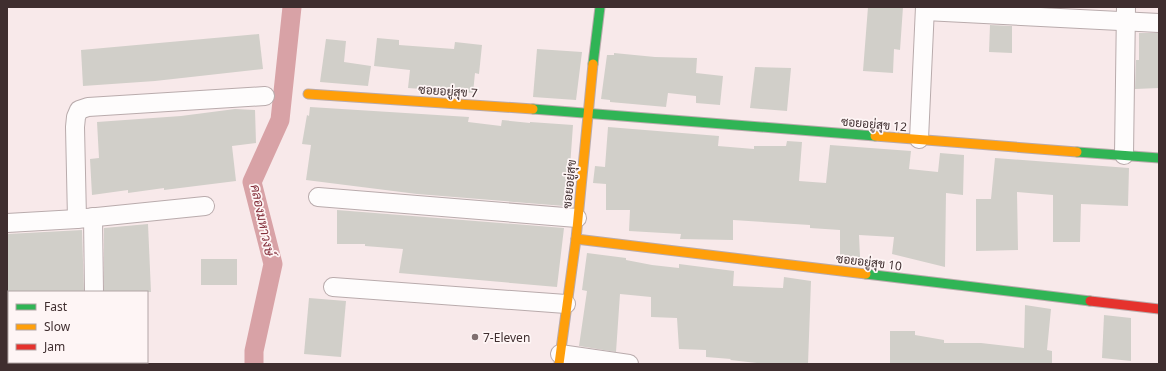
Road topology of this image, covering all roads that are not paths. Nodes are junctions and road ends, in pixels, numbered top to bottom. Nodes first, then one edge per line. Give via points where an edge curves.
1 (600, 7) edge
2 (925, 9) edge
3 (1126, 13) edge
4 (1159, 22) edge
5 (308, 94) dead end
6 (265, 96) dead end
7 (588, 113) junction
8 (919, 139) junction
9 (1124, 156) junction
10 (1159, 158) edge
11 (318, 197) dead end
12 (205, 206) dead end
13 (85, 218) junction
14 (577, 218) junction
15 (7, 223) edge
16 (576, 239) junction
17 (333, 287) dead end
18 (94, 291) edge
19 (566, 304) junction
20 (1159, 310) edge
21 (560, 359) edge
22 (629, 364) edge

1 - 7 street, ซอยอยู่สุข
2 - 3 street
2 - 8 street
3 - 4 street
3 - 9 street
5 - 7 street, ซอยอยู่สุข 7
6 - 13 street via 88,107 79,110 75,127
7 - 8 street, ซอยอยู่สุข 12
7 - 14 street, ซอยอยู่สุข
8 - 9 street, ซอยอยู่สุข 12
9 - 10 street, ซอยอยู่สุข 12
11 - 14 street
12 - 13 street
13 - 15 street
13 - 18 street
14 - 16 street, ซอยอยู่สุข
16 - 19 street, ซอยอยู่สุข
16 - 20 street, ซอยอยู่สุข 10
17 - 19 street
19 - 21 street, ซอยอยู่สุข
21 - 22 street

